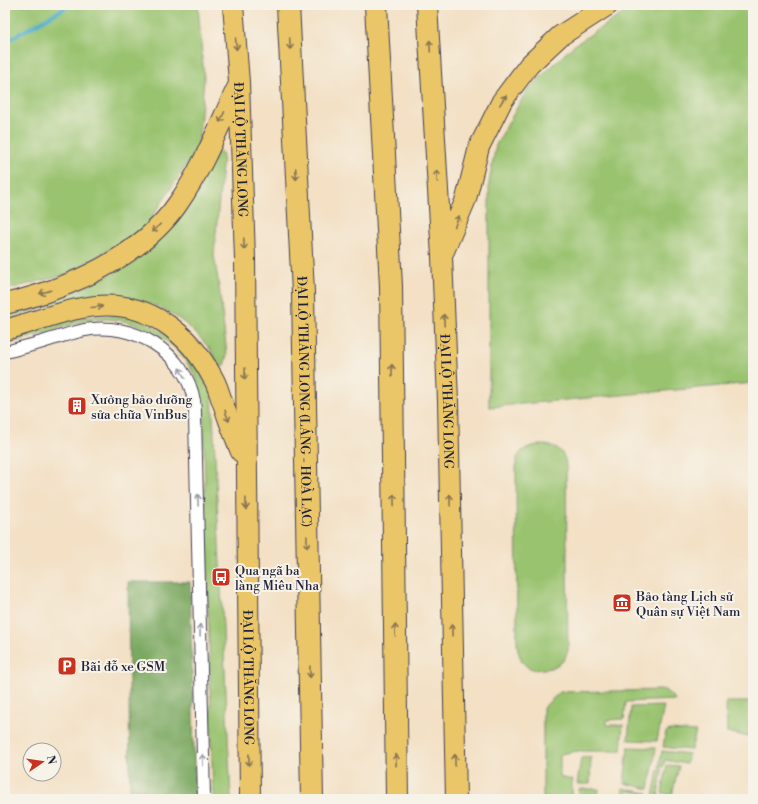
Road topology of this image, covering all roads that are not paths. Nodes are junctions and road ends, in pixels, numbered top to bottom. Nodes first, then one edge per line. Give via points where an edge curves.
1 (233, 5) edge
2 (288, 5) edge
3 (376, 5) edge
4 (427, 5) edge
5 (608, 5) edge
6 (239, 82) junction
7 (442, 257) junction
8 (5, 304) edge
9 (5, 330) edge
10 (5, 352) edge
11 (246, 465) junction
12 (204, 799) edge
13 (250, 799) edge
14 (312, 799) edge
15 (397, 799) edge
16 (456, 799) edge

1 -> 6 main road, ĐẠI LỘ THĂNG LONG
2 -> 14 highway, ĐẠI LỘ THĂNG LONG (LÁNG - HOÀ LẠC) via 303,292
15 -> 3 highway via 392,286
7 -> 4 main road, ĐẠI LỘ THĂNG LONG
7 -> 5 main road via 466,199 479,147 502,101 529,65 560,36
6 -> 8 main road via 194,178 179,203 163,222 116,260 94,272 53,290
6 -> 11 main road, ĐẠI LỘ THĂNG LONG
16 -> 7 main road, ĐẠI LỘ THĂNG LONG via 448,401
9 -> 11 main road via 96,306 123,306 144,312 164,322 190,344 214,379
12 -> 10 street via 196,436 194,401 190,387 168,354 148,340 125,331 84,330
11 -> 13 main road, ĐẠI LỘ THĂNG LONG

